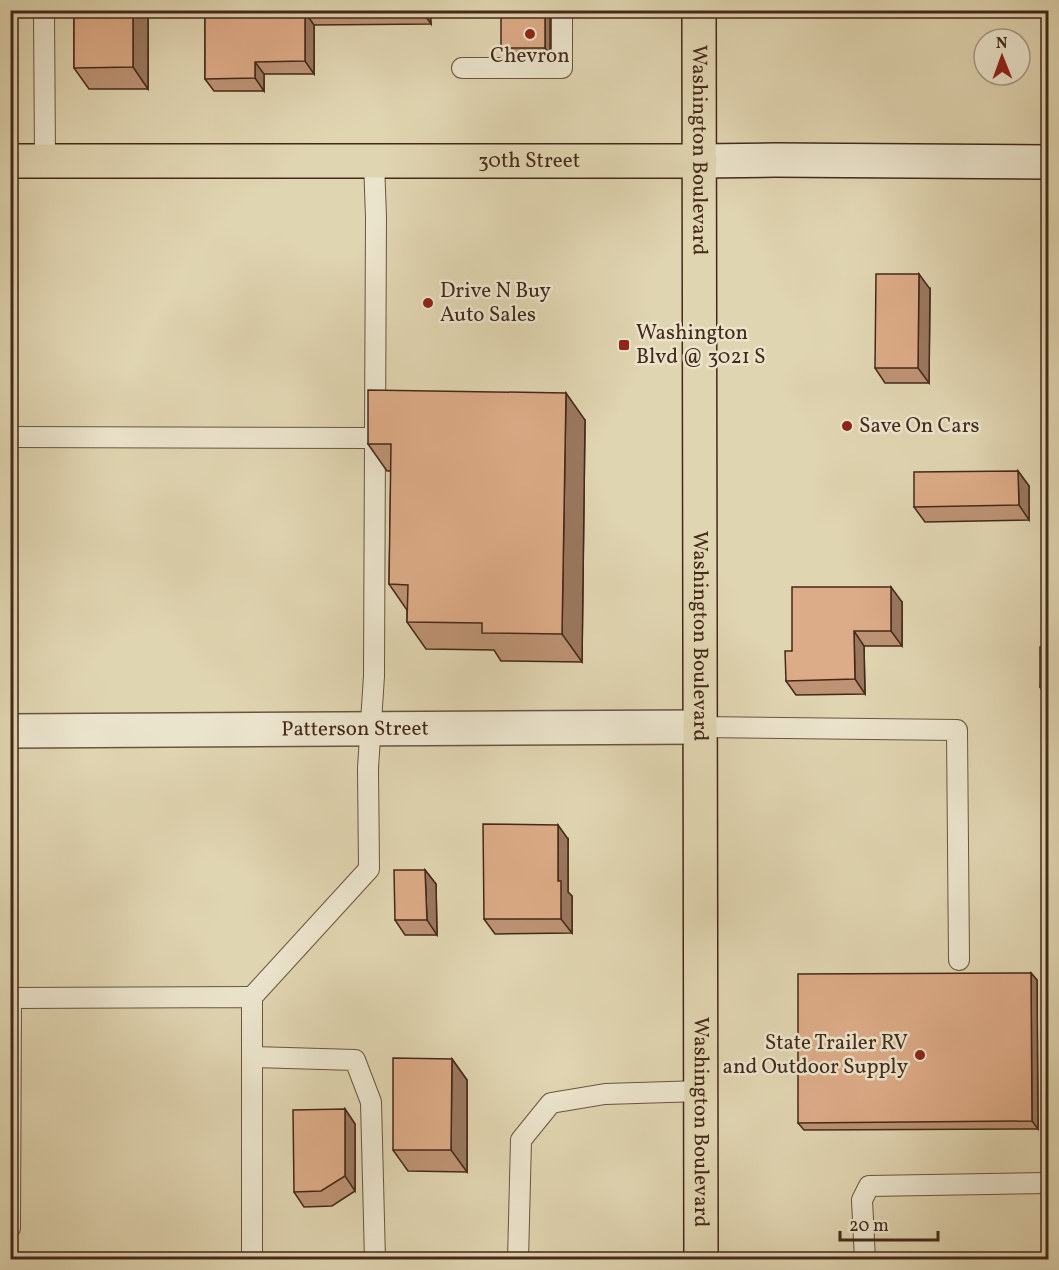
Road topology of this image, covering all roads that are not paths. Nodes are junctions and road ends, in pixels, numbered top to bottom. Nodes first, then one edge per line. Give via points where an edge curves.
1 (44, 10) edge
2 (562, 10) edge
3 (699, 10) edge
4 (462, 68) dead end
5 (10, 161) edge
6 (45, 161) junction
7 (700, 161) junction
8 (374, 162) junction
9 (1048, 162) edge
10 (10, 437) edge
11 (375, 438) junction
12 (700, 727) junction
13 (369, 729) junction
14 (10, 731) edge
15 (959, 960) dead end
16 (252, 997) junction
17 (11, 998) edge
18 (253, 1057) junction
19 (701, 1091) junction
20 (1048, 1184) edge
21 (10, 1228) edge
22 (252, 1260) edge
23 (375, 1260) edge
24 (518, 1260) edge
25 (701, 1260) edge
26 (866, 1260) edge

1 - 6 lane
2 - 4 lane via 562,68
3 - 7 main road, Washington Boulevard
5 - 6 main road, 30th Street
6 - 8 main road, 30th Street
7 - 8 main road, 30th Street
7 - 9 street, 30th Street
7 - 12 main road, Washington Boulevard
8 - 11 lane
10 - 11 lane
11 - 13 lane via 374,676
12 - 13 street, Patterson Street
12 - 15 lane via 957,730
12 - 19 main road, Washington Boulevard
13 - 14 street, Patterson Street
13 - 16 lane via 369,869
16 - 17 lane
16 - 18 lane
17 - 21 lane
18 - 22 lane
18 - 23 lane via 355,1060 371,1102
19 - 24 lane via 605,1094 551,1103 521,1140
19 - 25 main road, Washington Boulevard
20 - 26 lane via 869,1185 862,1200

